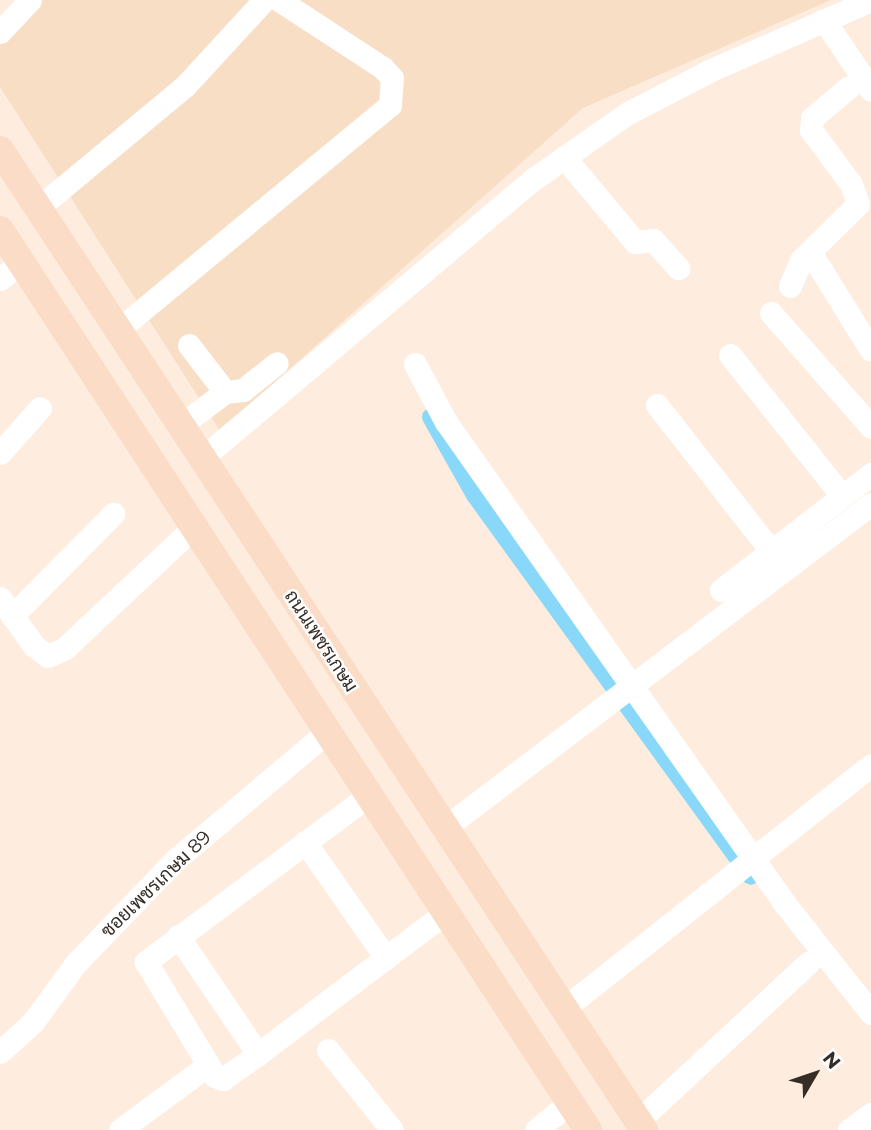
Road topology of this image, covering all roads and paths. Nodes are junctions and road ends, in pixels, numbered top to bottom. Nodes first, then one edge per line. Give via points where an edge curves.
1 (30, 0) edge
2 (264, 0) edge
3 (279, 0) edge
4 (871, 0) edge
5 (824, 20) junction
6 (0, 32) edge
7 (860, 88) edge
8 (0, 150) edge
9 (564, 157) junction
10 (38, 208) junction
11 (0, 230) edge
12 (810, 252) junction
13 (678, 268) dead end
14 (10, 271) edge
15 (790, 286) dead end
16 (771, 313) dead end
17 (118, 330) junction
18 (189, 345) dead end
19 (871, 350) edge
20 (730, 355) dead end
21 (277, 363) dead end
22 (415, 364) dead end
23 (225, 392) junction
24 (657, 405) dead end
25 (40, 408) dead end
26 (181, 425) junction
27 (871, 427) edge
28 (0, 453) edge
29 (202, 458) junction
30 (871, 474) edge
31 (842, 496) junction
32 (871, 505) edge
33 (113, 514) dead end
34 (195, 526) junction
35 (771, 551) junction
36 (721, 590) dead end
37 (6, 607) edge
38 (626, 690) junction
39 (328, 731) junction
40 (871, 765) edge
41 (369, 795) junction
42 (443, 829) junction
43 (305, 842) junction
44 (747, 862) junction
45 (444, 914) junction
46 (178, 936) junction
47 (386, 958) junction
48 (809, 962) dead end
49 (562, 1010) junction
50 (871, 1013) edge
51 (328, 1050) dead end
52 (0, 1052) edge
53 (258, 1054) junction
54 (208, 1065) junction
55 (569, 1103) junction
56 (871, 1114) edge
57 (641, 1126) edge
58 (120, 1130) edge
59 (392, 1130) edge
60 (536, 1130) edge
61 (588, 1130) edge
62 (849, 1130) edge

1 - 6 street
2 - 10 street via 185,86
3 - 17 street via 383,68 392,78 390,106
4 - 5 street
5 - 7 street
5 - 9 street via 669,90
7 - 12 street via 812,118 811,130 851,184 858,204
8 - 10 main road, ถนนเพชรเกษม
9 - 13 street via 635,242 653,240
9 - 29 street
10 - 17 main road, ถนนเพชรเกษม
11 - 14 main road
12 - 15 street via 792,272
12 - 19 street
14 - 34 main road
16 - 27 street
17 - 26 main road, ถนนเพชรเกษม
18 - 23 street
20 - 31 street
21 - 23 street via 243,390
22 - 38 street via 446,422
23 - 26 street
24 - 35 street
25 - 28 street
26 - 29 main road, ถนนเพชรเกษม
29 - 42 main road, ถนนเพชรเกษม
30 - 31 street
31 - 35 street
32 - 38 street
33 - 37 street
34 - 37 street via 64,649 48,656 34,646
34 - 39 main road
35 - 36 street
38 - 42 street
38 - 44 street
39 - 41 main road
39 - 52 street, ซอยเพชรเกษม 89 via 175,860 76,963 33,1022
40 - 44 street
41 - 43 street
41 - 45 main road
42 - 49 main road, ถนนเพชรเกษม
43 - 46 street
43 - 47 street
44 - 49 street
44 - 50 street
45 - 47 street
45 - 55 main road
46 - 53 street
46 - 54 street via 148,959 146,968
47 - 53 street
48 - 57 street
49 - 57 main road, ถนนเพชรเกษม
51 - 59 street
53 - 54 street via 222,1079
54 - 58 street
55 - 60 street
55 - 61 main road
56 - 62 street

